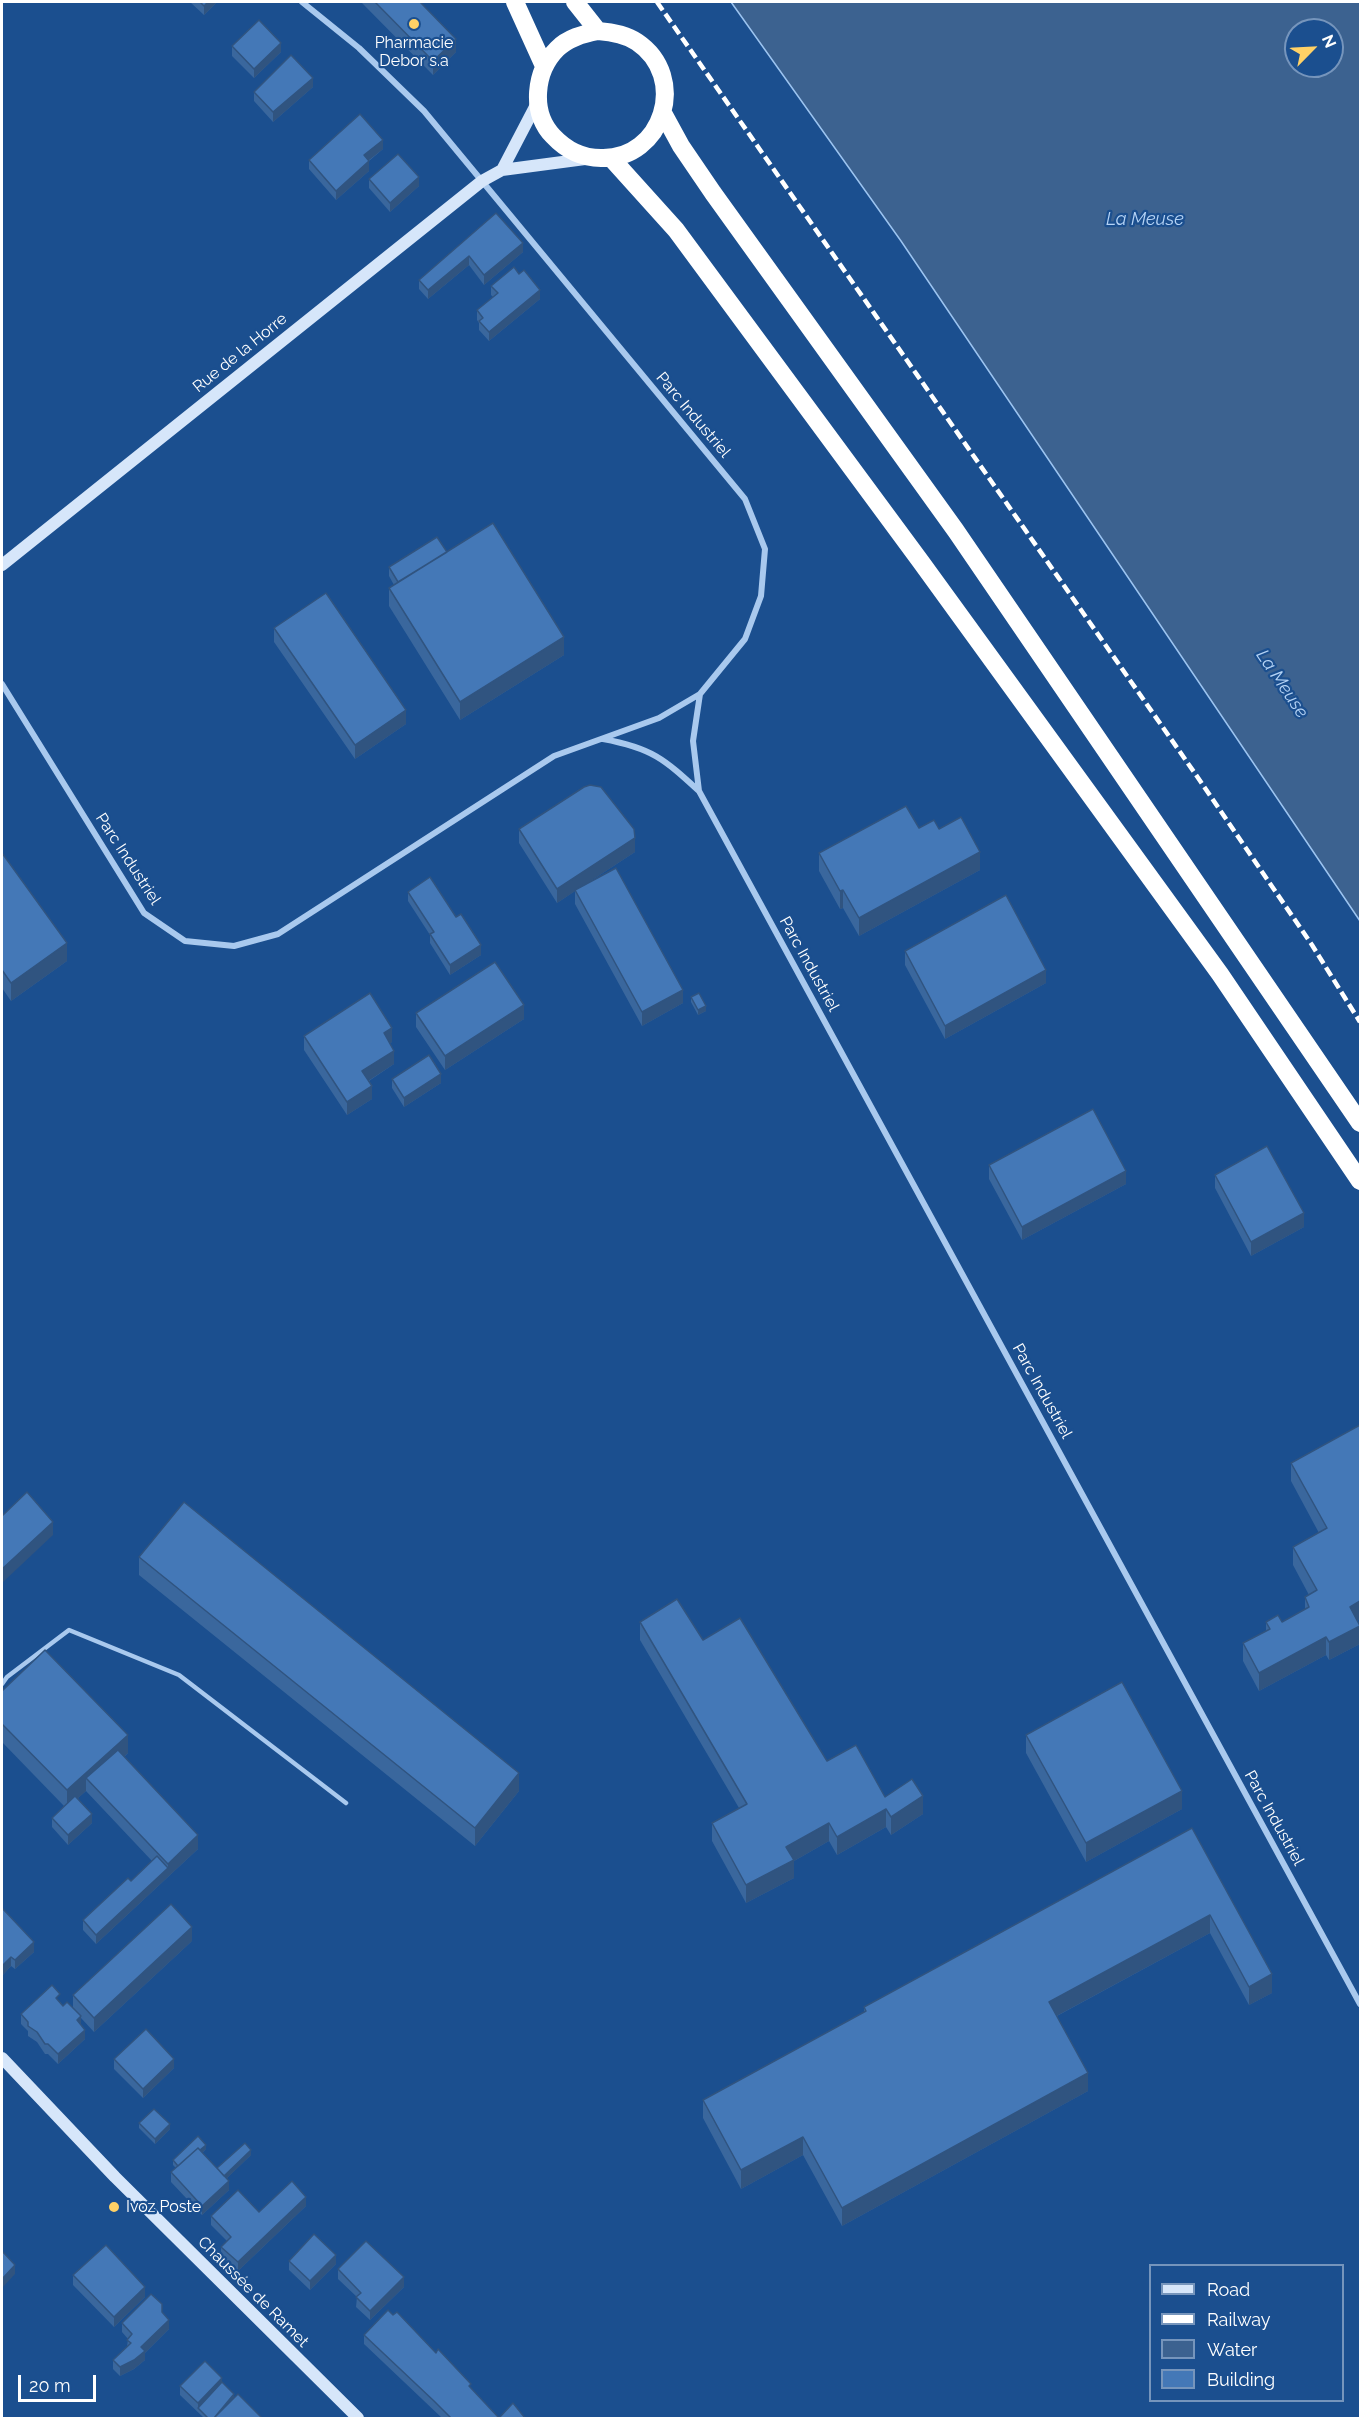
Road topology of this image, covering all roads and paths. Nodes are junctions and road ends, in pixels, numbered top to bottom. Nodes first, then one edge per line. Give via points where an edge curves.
1 (302, 2) edge
2 (515, 2) edge
3 (575, 2) edge
4 (598, 31) junction
5 (544, 66) junction
6 (538, 101) junction
7 (663, 113) junction
8 (589, 158) junction
9 (612, 159) junction
10 (502, 170) junction
11 (482, 181) junction
12 (2, 565) edge
13 (2, 684) edge
14 (700, 694) junction
15 (601, 738) junction
16 (699, 791) junction
17 (1360, 1123) edge
18 (1360, 1181) edge
19 (2, 1684) edge
20 (346, 1803) dead end
21 (1360, 2004) edge
22 (2, 2058) edge
23 (358, 2418) edge

1 - 11 street, Parc Industriel via 358,48 424,111
2 - 5 highway
3 - 4 highway
4 - 5 highway via 576,36 558,48
4 - 7 highway via 618,33 652,55 662,73 666,93
5 - 6 highway
6 - 8 highway via 551,134 568,150
6 - 10 street
7 - 9 highway via 644,143
7 - 17 highway via 713,193 956,531
8 - 9 highway
8 - 10 street
9 - 18 highway via 676,230 928,572 1220,974
10 - 11 street, Rue de la Horre
11 - 12 street, Rue de la Horre
11 - 14 street, Parc Industriel via 745,499 765,549 761,596 745,639
13 - 15 street, Parc Industriel via 144,913 185,941 234,946 278,934 554,756
14 - 15 street, Parc Industriel via 659,718
14 - 16 street, Parc Industriel via 693,741
15 - 16 street, Parc Industriel via 633,744 663,759
16 - 21 street, Parc Industriel
19 - 20 lane via 69,1630 179,1675
22 - 23 street, Chaussée de Ramet via 115,2177

